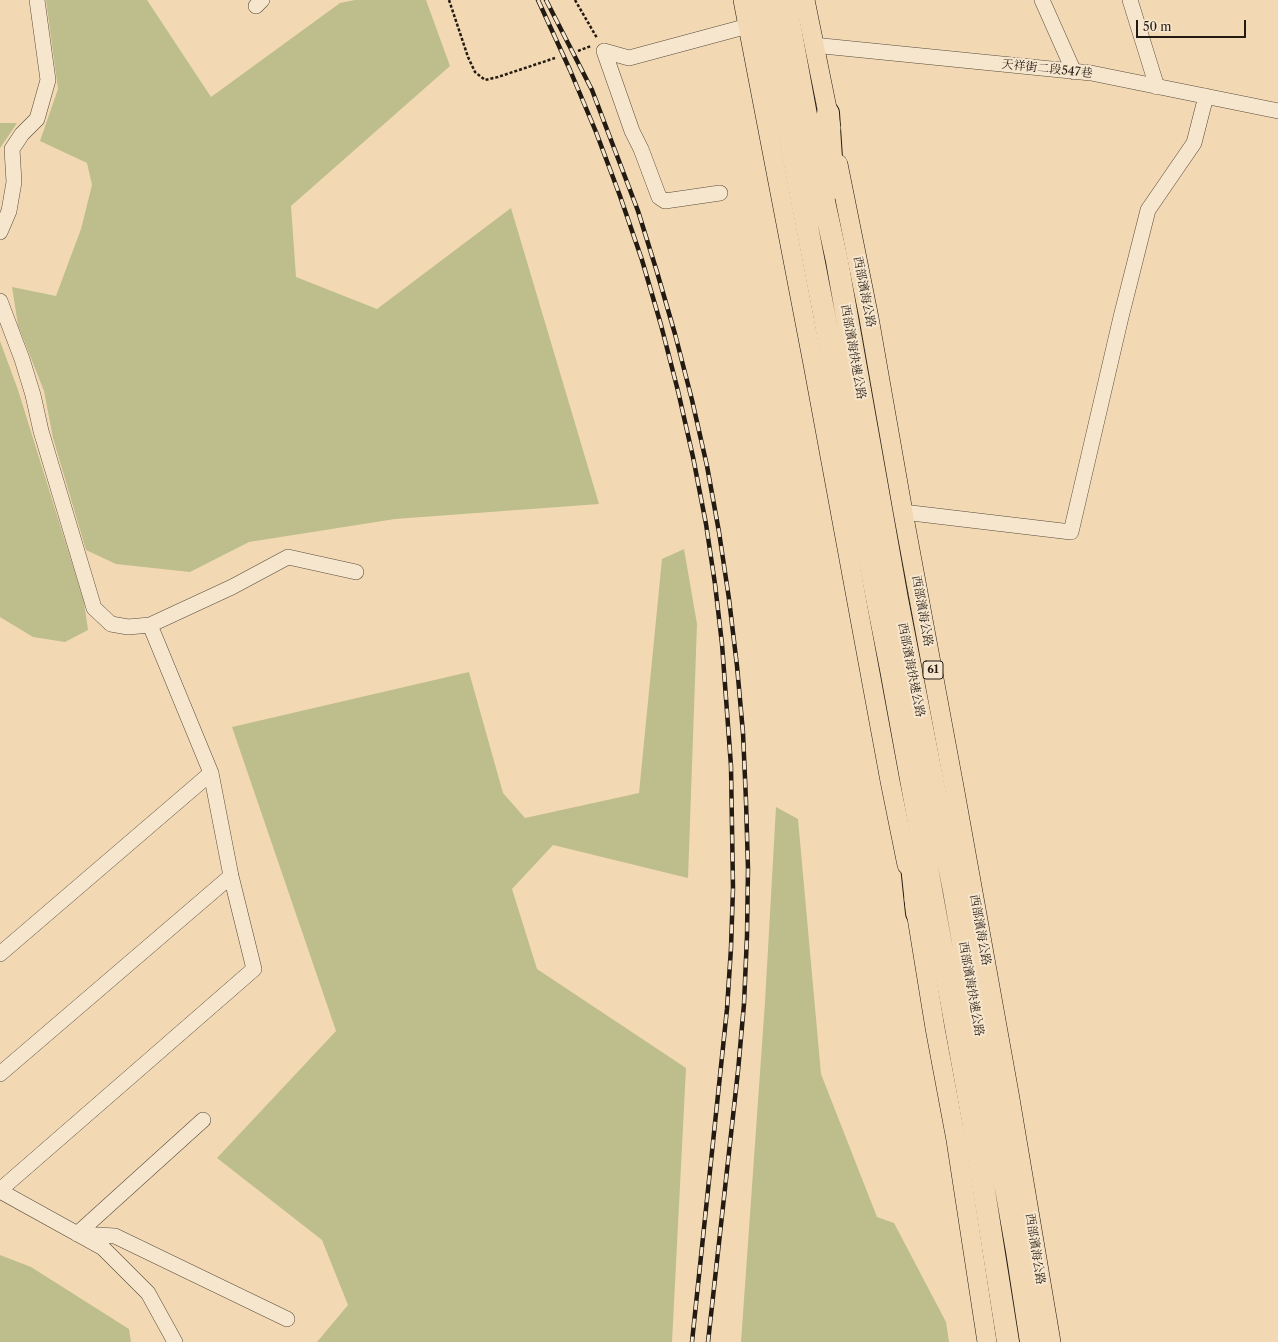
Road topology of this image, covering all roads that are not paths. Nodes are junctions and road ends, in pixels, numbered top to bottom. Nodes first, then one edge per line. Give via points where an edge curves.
1 (37, 0) edge
2 (743, 0) edge
3 (763, 0) edge
4 (785, 0) edge
5 (805, 0) edge
6 (1042, 0) edge
7 (1130, 0) edge
8 (748, 26) junction
9 (813, 45) junction
10 (1074, 72) junction
11 (1157, 87) junction
12 (1206, 96) junction
13 (1278, 111) edge
14 (828, 114) junction
15 (720, 193) dead end
16 (0, 232) edge
17 (837, 261) junction
18 (0, 301) edge
19 (903, 512) junction
20 (356, 572) dead end
21 (150, 625) junction
22 (891, 669) junction
23 (210, 773) junction
24 (231, 876) junction
25 (917, 913) junction
26 (0, 954) edge
27 (0, 1074) edge
28 (203, 1120) dead end
29 (0, 1190) edge
30 (78, 1234) junction
31 (287, 1319) dead end
32 (175, 1342) edge
33 (987, 1342) edge
34 (1008, 1342) edge
35 (1031, 1342) edge
36 (1050, 1342) edge

1 - 16 street via 48,80 37,118 12,149 14,182 9,212
2 - 8 main road
3 - 22 highway, 西部濱海快速公路
4 - 17 highway, 西部濱海快速公路 / 61 via 810,137
5 - 9 main road, 西部濱海公路 / 61
6 - 10 street
7 - 11 street
8 - 15 street via 628,58 604,51 659,197 665,201
8 - 25 main road
9 - 10 street, 天祥街二段547巷
9 - 14 main road, 西部濱海公路 / 61
10 - 11 street, 天祥街二段547巷 via 1091,73
11 - 12 street, 天祥街二段547巷
12 - 13 street, 天祥街二段547巷
12 - 19 street via 1194,143 1148,210 1071,532
14 - 17 highway
14 - 19 main road, 西部濱海公路 / 61 via 869,318
17 - 35 highway, 西部濱海快速公路 / 61 via 897,599 954,891
18 - 21 street via 31,388 41,431 94,608 111,624 128,627
19 - 36 main road, 西部濱海公路 / 61 via 1006,1078
20 - 21 street via 288,557 232,587
21 - 23 street
22 - 25 highway
22 - 34 highway, 西部濱海快速公路 via 973,1121
23 - 24 street
23 - 26 street
24 - 27 street
24 - 29 street via 254,969
25 - 33 main road
28 - 30 street
29 - 30 street
30 - 31 street via 115,1236
30 - 32 street via 103,1248 148,1293

